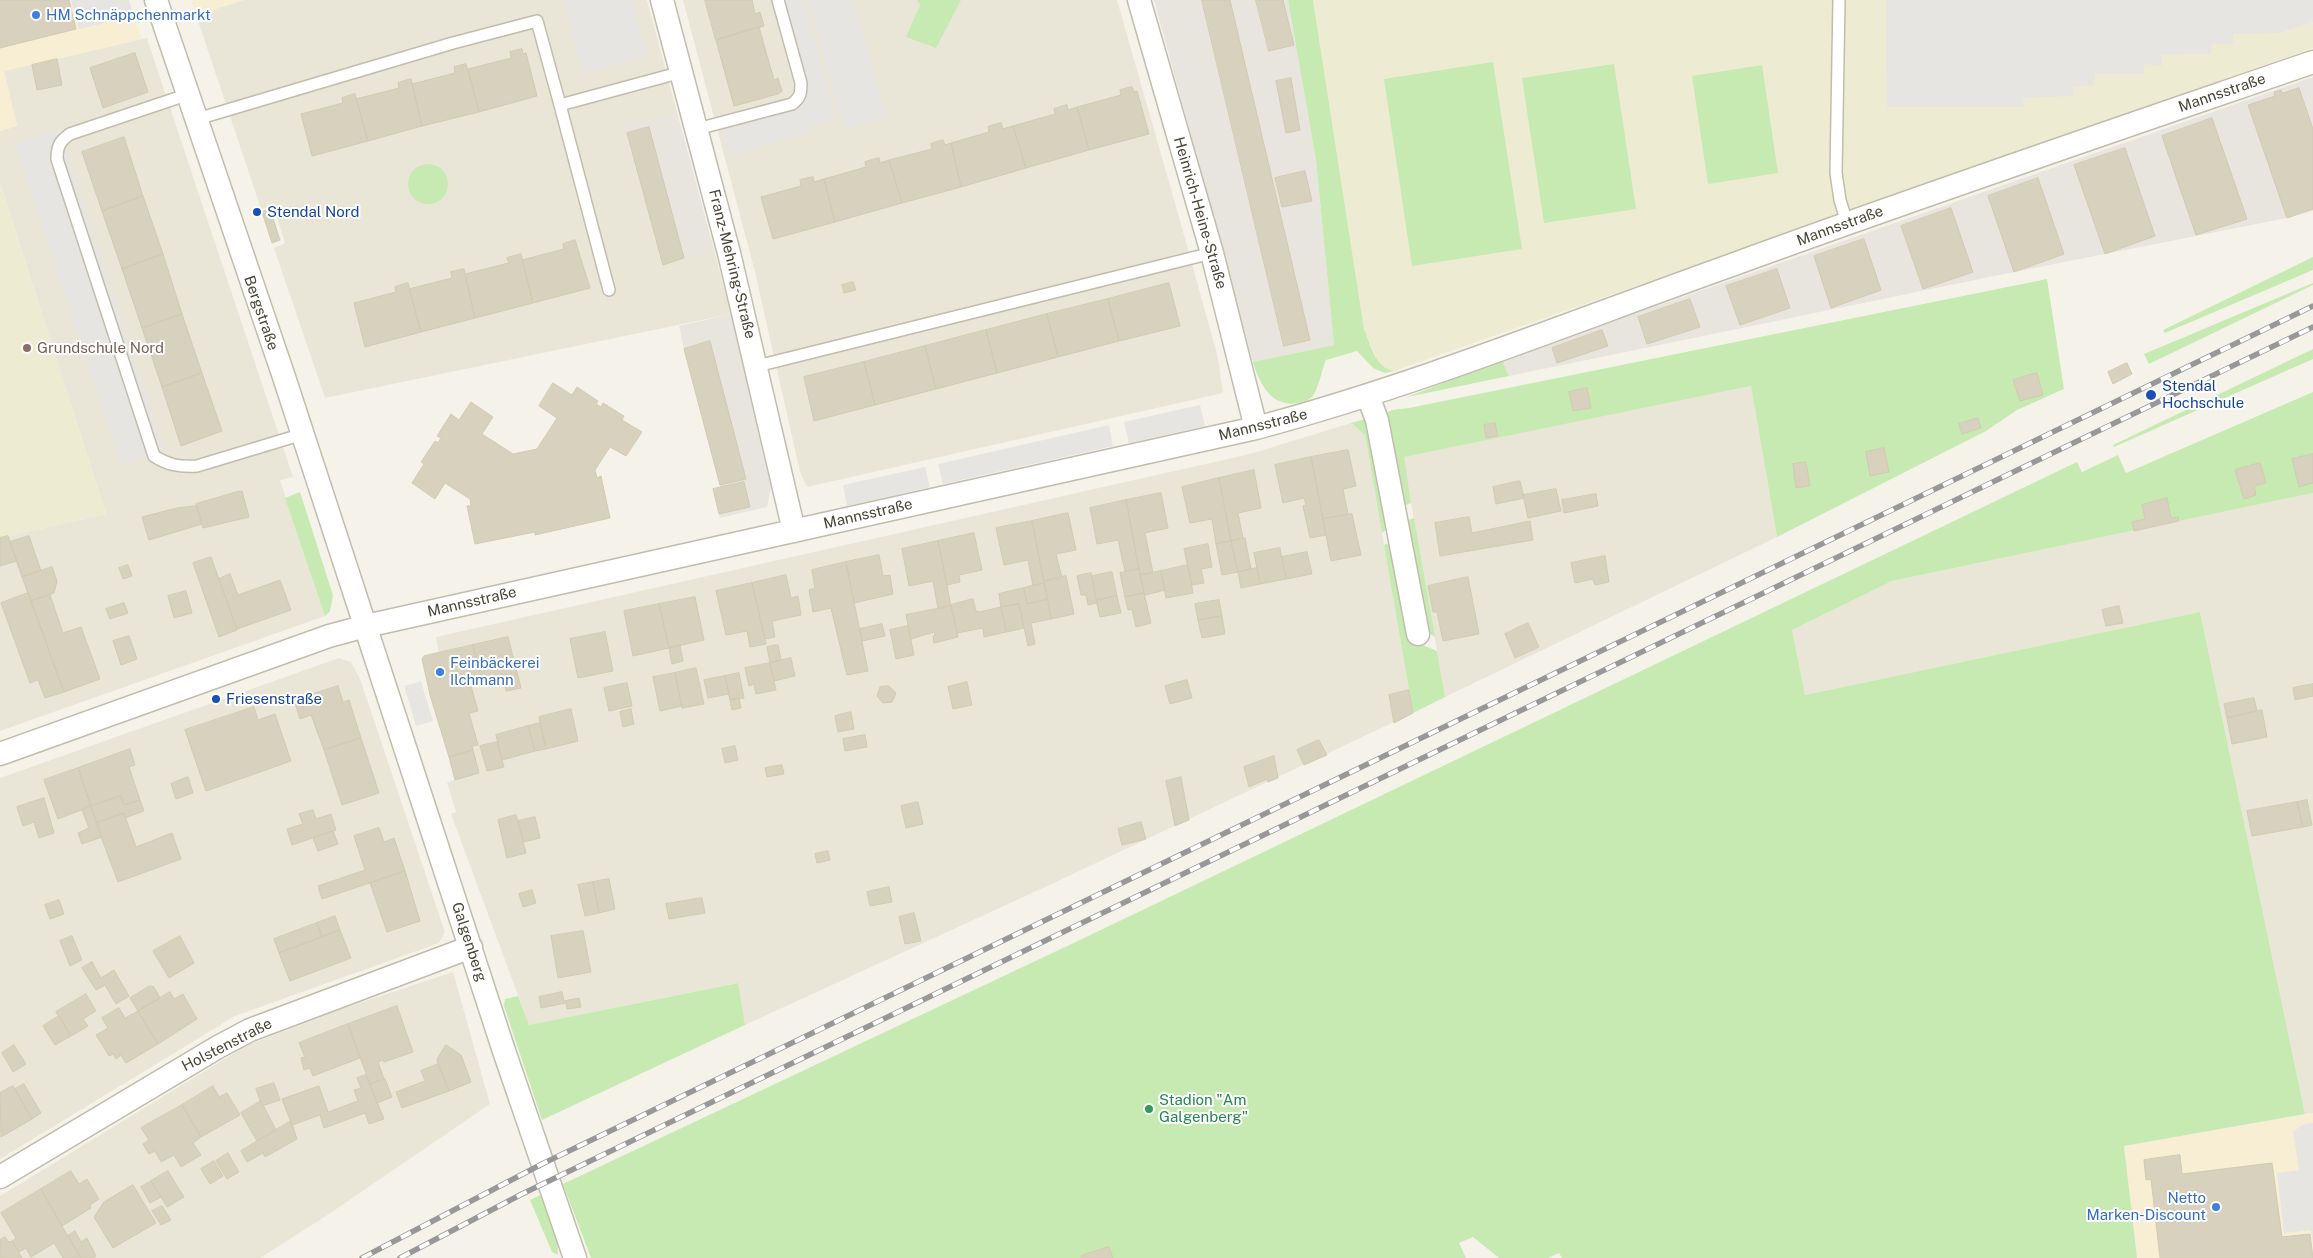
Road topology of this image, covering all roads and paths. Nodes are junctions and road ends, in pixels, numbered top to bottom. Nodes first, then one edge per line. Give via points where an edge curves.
1 (156, 0) edge
2 (662, 0) edge
3 (778, 0) edge
4 (1139, 0) edge
5 (1839, 0) edge
6 (2313, 62) edge
7 (682, 72) junction
8 (189, 94) junction
9 (560, 105) junction
10 (197, 119) junction
11 (697, 129) junction
12 (1848, 223) junction
13 (1212, 253) junction
14 (609, 290) dead end
15 (757, 366) junction
16 (1368, 396) junction
17 (1256, 428) junction
18 (303, 434) junction
19 (794, 531) junction
20 (366, 626) junction
21 (1418, 634) dead end
22 (0, 754) edge
23 (471, 947) junction
24 (0, 1177) edge
25 (575, 1258) edge

1 - 8 street, Bergstraße
2 - 7 street, Franz-Mehring-Straße
3 - 11 lane via 801,83 798,99 792,104
4 - 13 street, Heinrich-Heine-Straße
5 - 12 lane via 1836,173
6 - 12 street, Mannsstraße
7 - 9 lane
7 - 11 street, Franz-Mehring-Straße
8 - 10 street, Bergstraße
8 - 18 lane via 70,134 57,149 154,456 166,464 197,466
9 - 10 lane via 537,21
9 - 14 lane
10 - 18 street, Bergstraße
11 - 15 street, Franz-Mehring-Straße
12 - 16 street, Mannsstraße
13 - 15 lane
13 - 17 street, Heinrich-Heine-Straße
15 - 19 street, Franz-Mehring-Straße
16 - 17 street, Mannsstraße
16 - 21 street via 1377,420
17 - 19 street, Mannsstraße
18 - 20 street, Bergstraße
19 - 20 street, Mannsstraße
20 - 22 street via 329,636
20 - 23 street, Galgenberg
23 - 24 street, Holstenstraße via 250,1030
23 - 25 street, Galgenberg

